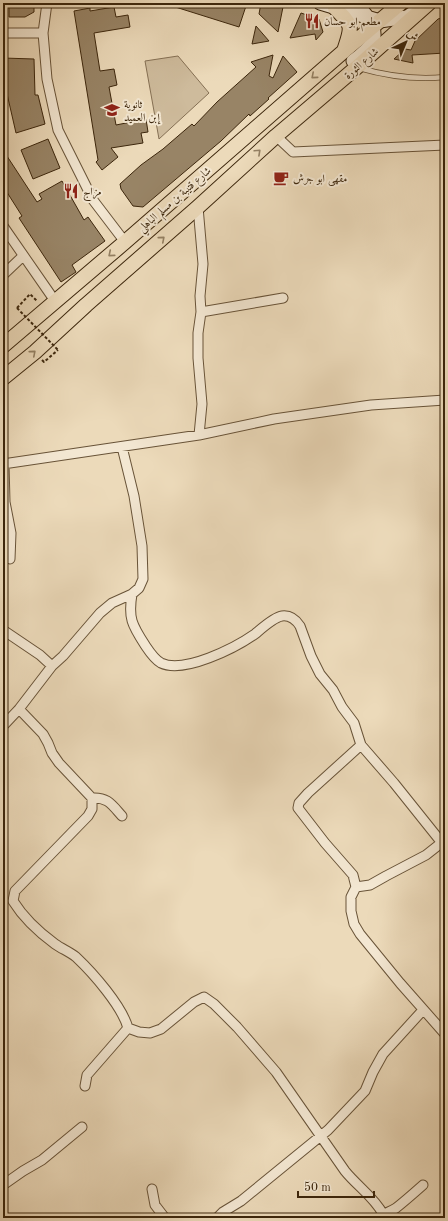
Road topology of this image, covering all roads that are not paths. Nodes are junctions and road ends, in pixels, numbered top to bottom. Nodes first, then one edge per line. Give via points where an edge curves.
1 (47, 3) edge
2 (320, 3) edge
3 (353, 3) edge
4 (401, 3) edge
5 (428, 3) edge
6 (335, 8) junction
7 (373, 22) junction
8 (3, 33) edge
9 (43, 33) junction
10 (344, 51) junction
11 (358, 67) junction
12 (445, 77) edge
13 (310, 106) junction
14 (276, 136) junction
15 (445, 145) edge
16 (198, 207) junction
17 (3, 226) edge
18 (125, 242) junction
19 (24, 256) junction
20 (3, 275) edge
21 (283, 298) dead end
22 (55, 300) junction
23 (201, 312) junction
24 (3, 346) edge
25 (3, 378) edge
26 (445, 400) edge
27 (199, 435) junction
28 (122, 447) junction
29 (3, 464) edge
30 (10, 559) dead end
31 (132, 594) junction
32 (3, 630) edge
33 (52, 666) junction
34 (20, 709) junction
35 (3, 726) edge
36 (361, 745) junction
37 (92, 798) junction
38 (122, 816) dead end
39 (443, 842) edge
40 (356, 887) junction
41 (423, 1010) junction
42 (128, 1028) junction
43 (445, 1034) edge
44 (85, 1086) dead end
45 (82, 1127) dead end
46 (321, 1137) junction
47 (3, 1185) edge
48 (423, 1185) dead end
49 (152, 1189) dead end
50 (381, 1216) edge
51 (165, 1218) edge
52 (217, 1218) edge

1 - 9 street
2 - 6 main road
3 - 7 main road
4 - 7 main road
5 - 7 main road via 407,17
5 - 11 main road, شارع الثورة
6 - 7 main road
6 - 10 main road via 349,22 351,28
7 - 10 main road, شارع الثورة
7 - 13 main road via 374,35 364,52 312,97
8 - 9 street
9 - 18 street via 47,79 58,130 93,200
10 -> 18 main road, شارع قتيبة بن مسلم الباهلي
11 - 12 lane via 382,74
11 - 13 main road, شارع الثورة
13 - 14 main road, شارع قتيبة بن مسلم الباهلي
14 - 15 street via 293,152
16 -> 14 main road, شارع قتيبة بن مسلم الباهلي
16 - 23 street via 204,264
25 -> 16 main road, شارع قتيبة بن مسلم الباهلي
17 - 19 street
18 -> 22 main road, شارع قتيبة بن مسلم الباهلي
19 - 20 street
19 - 22 street
21 - 23 street
22 - 24 main road, شارع قتيبة بن مسلم الباهلي
23 - 27 street via 198,333 202,404
26 - 27 street via 371,405 274,419
27 - 28 street
28 - 29 street
28 - 31 street via 134,496 144,564 143,579 139,588
29 - 30 street via 5,502 11,534
31 - 33 street via 112,603
31 - 36 street via 130,615 134,627 154,658 171,665 186,665 218,654 253,635 278,617 291,617 300,626 320,674 354,723
32 - 33 street
33 - 34 street
34 - 35 street
34 - 37 street via 43,734 59,763
36 - 39 street
36 - 40 street via 308,793 298,808 353,875
37 - 38 street via 106,800
37 - 42 street via 92,809 88,816 15,891 12,901 41,932 85,966 106,990 125,1018
39 - 40 street via 426,855 370,885
40 - 41 street via 351,897 354,924
41 - 43 street
41 - 46 street via 383,1054 365,1091
42 - 44 street via 87,1075
42 - 46 street via 150,1033 204,997 237,1027 276,1072
45 - 47 street via 42,1160
46 - 50 street via 345,1171 380,1209
46 - 52 street
48 - 50 street via 390,1212
49 - 51 street via 155,1205

